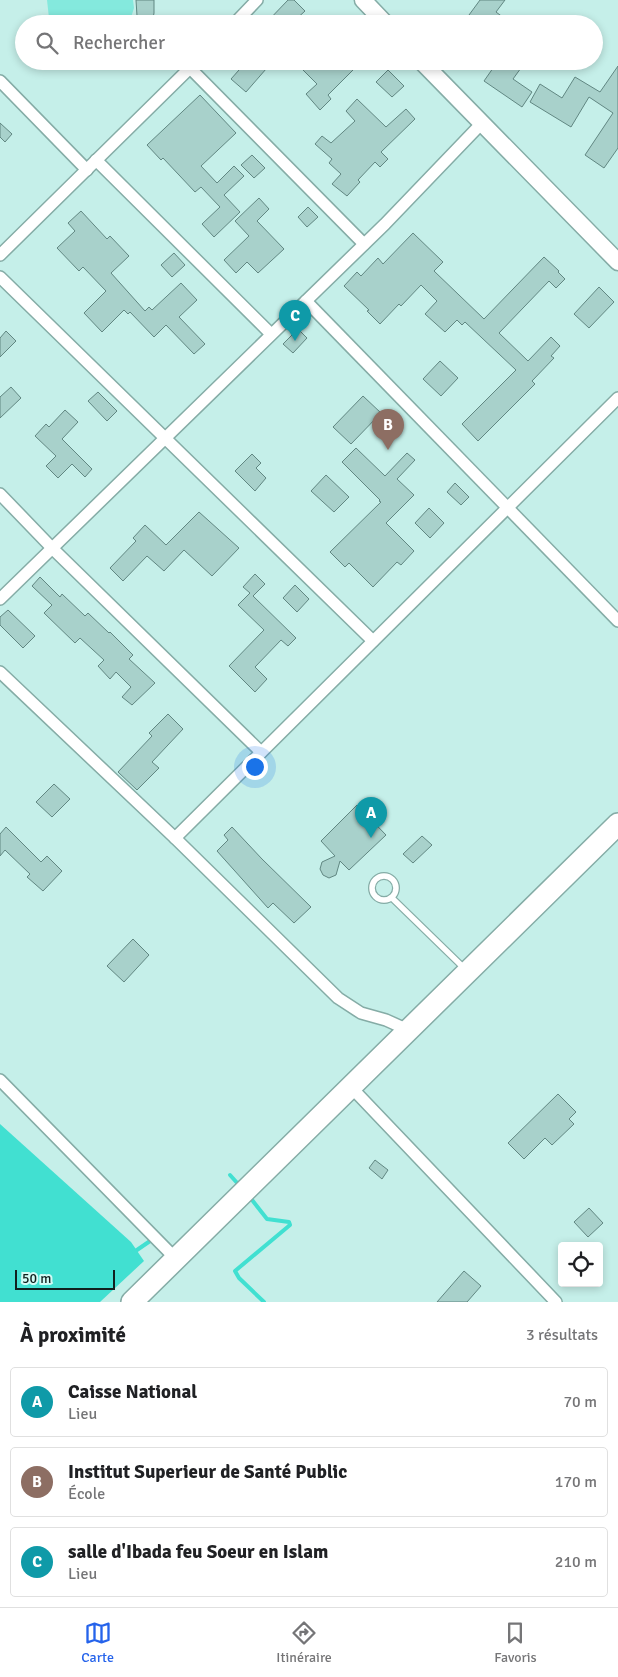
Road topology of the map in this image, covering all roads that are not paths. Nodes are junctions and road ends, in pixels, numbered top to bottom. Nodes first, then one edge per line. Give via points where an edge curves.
1 (257, 0) edge
2 (363, 0) edge
3 (243, 15) edge
4 (377, 15) edge
5 (188, 70) edge
6 (198, 70) edge
7 (430, 70) edge
8 (0, 81) edge
9 (481, 124) junction
10 (96, 160) junction
11 (87, 170) junction
12 (364, 244) junction
13 (0, 255) edge
14 (618, 262) edge
15 (0, 277) edge
16 (306, 301) junction
17 (271, 334) junction
18 (618, 398) edge
19 (165, 438) junction
20 (0, 494) edge
21 (507, 508) junction
22 (52, 548) junction
23 (0, 599) edge
24 (618, 621) edge
25 (373, 642) junction
26 (0, 672) edge
27 (262, 752) junction
28 (615, 833) edge
29 (175, 838) junction
30 (392, 898) junction
31 (468, 971) junction
32 (408, 1030) junction
33 (0, 1080) edge
34 (350, 1086) junction
35 (176, 1259) junction
36 (132, 1302) edge
37 (556, 1302) edge

1 - 3 street
2 - 4 main road
5 - 10 street
6 - 12 street
7 - 9 main road
8 - 11 street
9 - 12 street
9 - 14 main road
10 - 11 street
10 - 17 street
11 - 13 street
12 - 16 street
15 - 19 street
16 - 17 street
16 - 21 street
17 - 19 street
18 - 21 street
19 - 22 street
19 - 25 street
20 - 22 street
21 - 24 street
21 - 25 street
22 - 23 street
22 - 27 street
25 - 27 street
26 - 29 street
27 - 29 street
28 - 31 highway
29 - 32 street via 338,998 361,1013
30 - 30 lane via 396,892 392,878 379,876 371,887 372,894 378,899
30 - 31 lane
31 - 32 highway
32 - 34 highway
33 - 35 street
34 - 35 highway
34 - 37 street
35 - 36 highway

